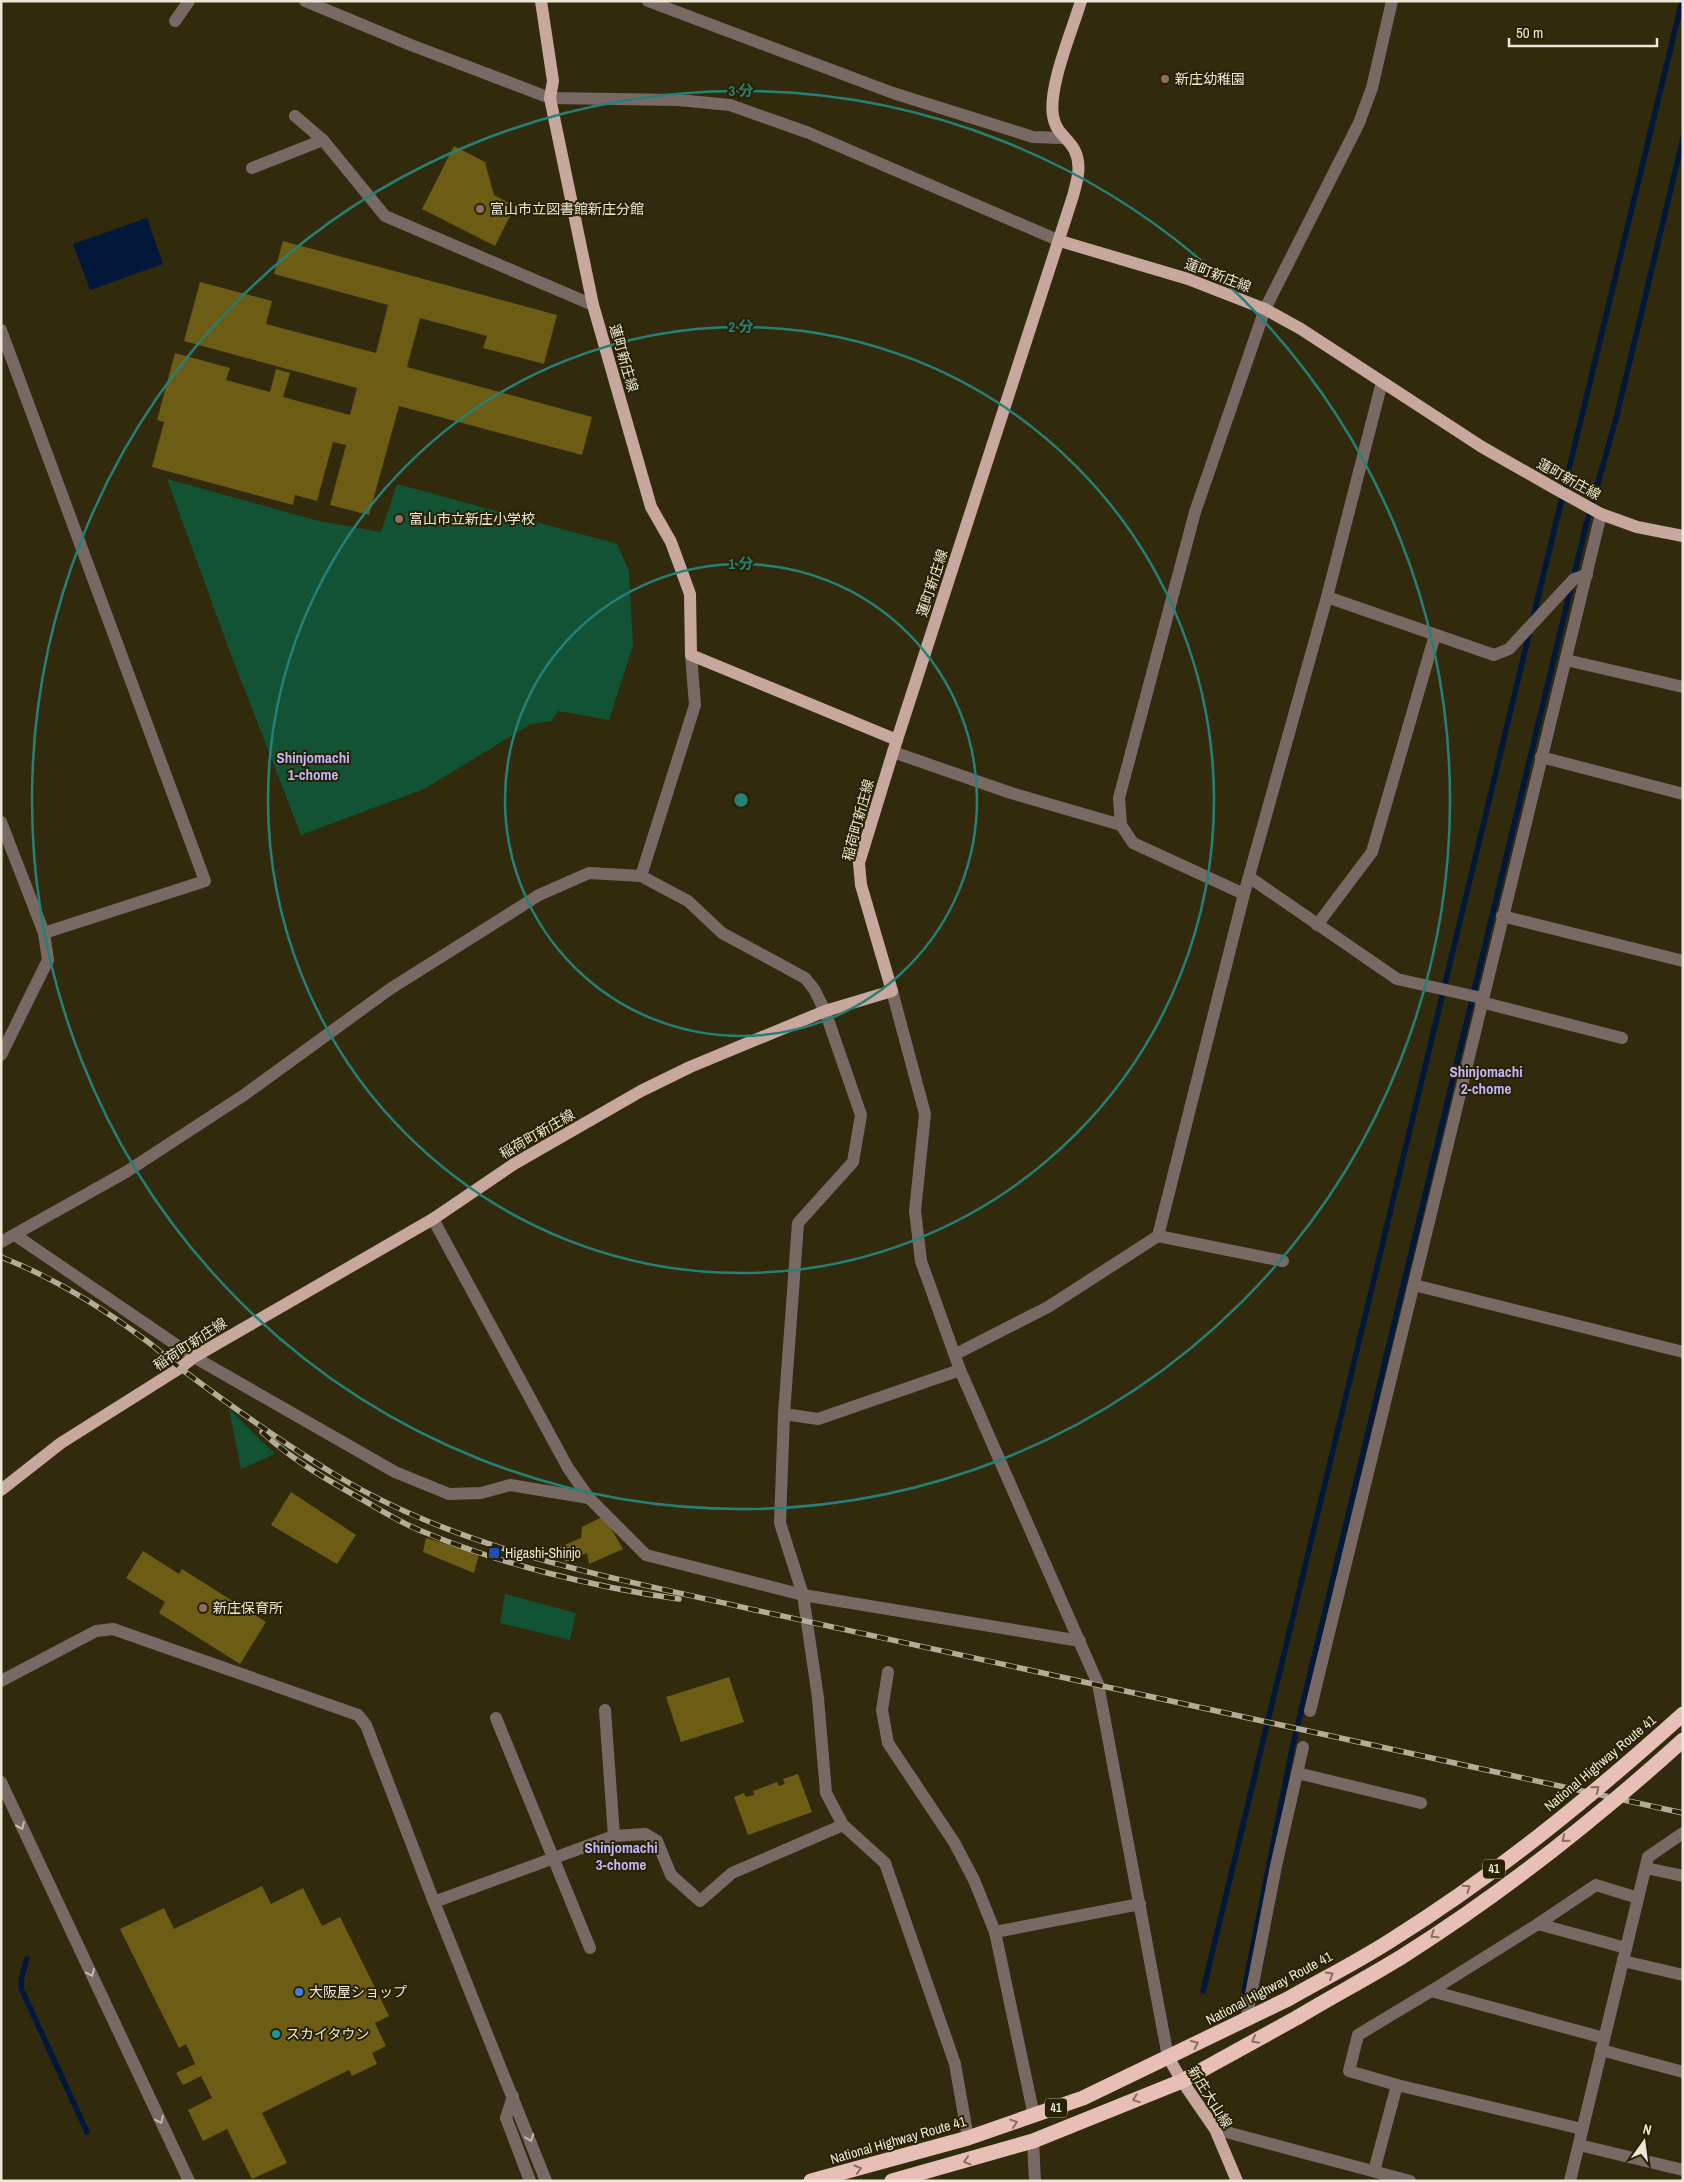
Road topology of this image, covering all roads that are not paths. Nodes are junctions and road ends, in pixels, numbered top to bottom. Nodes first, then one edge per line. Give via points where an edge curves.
1 (189, 1) edge
2 (305, 1) edge
3 (541, 1) edge
4 (648, 1) edge
5 (1081, 1) edge
6 (1392, 1) edge
7 (175, 21) dead end
8 (550, 98) junction
9 (294, 116) dead end
10 (1062, 138) junction
11 (323, 140) junction
12 (252, 168) dead end
13 (1060, 241) junction
14 (593, 305) junction
15 (1265, 309) junction
16 (1, 330) edge
17 (1382, 382) junction
18 (1598, 512) junction
19 (1683, 536) edge
20 (1586, 576) junction
21 (1327, 598) junction
22 (1435, 635) junction
23 (691, 655) junction
24 (1566, 660) junction
25 (1683, 687) edge
26 (895, 746) junction
27 (1541, 757) junction
28 (1683, 794) edge
29 (1, 822) edge
30 (1121, 825) junction
31 (641, 876) junction
32 (1248, 877) junction
33 (1244, 894) junction
34 (1502, 916) junction
35 (1317, 925) junction
36 (44, 933) junction
37 (1683, 961) edge
38 (892, 991) junction
39 (1480, 999) junction
40 (825, 1012) junction
41 (1622, 1038) dead end
42 (1, 1055) edge
43 (432, 1219) junction
44 (15, 1236) junction
45 (1158, 1236) junction
46 (1, 1242) edge
47 (1283, 1261) dead end
48 (1414, 1285) junction
49 (1683, 1352) edge
50 (956, 1354) junction
51 (194, 1356) junction
52 (960, 1370) junction
53 (784, 1414) junction
54 (1, 1490) edge
55 (589, 1498) junction
56 (803, 1595) junction
57 (1080, 1641) junction
58 (888, 1672) dead end
59 (1, 1681) edge
60 (605, 1710) dead end
61 (1310, 1711) dead end
62 (1683, 1714) edge
63 (496, 1718) dead end
64 (1683, 1740) edge
65 (1303, 1746) dead end
66 (1297, 1773) junction
67 (1, 1782) edge
68 (1421, 1803) dead end
69 (843, 1825) junction
70 (1683, 1833) edge
71 (614, 1836) junction
72 (552, 1858) junction
73 (1646, 1868) junction
74 (1683, 1876) edge
75 (1638, 1898) junction
76 (434, 1902) junction
77 (1140, 1904) junction
78 (1538, 1924) junction
79 (995, 1932) junction
80 (590, 1948) dead end
81 (1625, 1954) junction
82 (1683, 1975) edge
83 (1431, 1991) junction
84 (1246, 2020) junction
85 (1603, 2044) junction
86 (1168, 2057) junction
87 (1683, 2072) edge
88 (1182, 2081) junction
89 (1397, 2085) junction
90 (513, 2096) junction
91 (1034, 2116) junction
92 (1216, 2129) junction
93 (1582, 2129) junction
94 (968, 2138) junction
95 (1033, 2140) junction
96 (1579, 2145) junction
97 (1683, 2170) edge
98 (1374, 2171) junction
99 (189, 2181) edge
100 (530, 2181) edge
101 (546, 2181) edge
102 (811, 2181) edge
103 (892, 2181) edge
104 (1035, 2181) edge
105 (1237, 2181) edge
106 (1410, 2181) edge
107 (1570, 2181) edge

1 - 7 street
2 - 8 street
3 - 8 main road, 蓮町新庄線 via 553,81
4 - 10 street via 893,93 1033,137
5 - 10 main road via 1052,98 1053,117
6 - 15 street via 1372,88 1359,123
8 - 13 street via 678,100 730,105 810,133
8 - 14 main road, 蓮町新庄線
9 - 11 street
10 - 13 main road via 1075,150 1079,168
11 - 12 street
11 - 14 street via 385,216
13 - 15 main road, 蓮町新庄線 via 1188,279
13 - 26 main road, 蓮町新庄線
14 - 23 main road, 蓮町新庄線 via 651,507 671,542 690,594
15 - 17 main road, 蓮町新庄線
15 - 30 street via 1195,512 1120,798
16 - 36 street via 205,881
17 - 18 main road, 蓮町新庄線 via 1482,447
17 - 21 street
18 - 19 main road, 蓮町新庄線 via 1637,526
18 - 20 street
20 - 22 street via 1574,579 1509,649 1494,655
20 - 24 street
21 - 22 street
21 - 32 street
22 - 35 street via 1372,852
23 - 26 main road
23 - 31 street via 695,705
24 - 25 street
24 - 27 street
26 - 30 street via 1010,793
26 - 38 main road, 稲荷町新庄線 via 860,862 861,885
27 - 28 street
27 - 34 street
29 - 36 street
30 - 33 street via 1134,843
31 - 40 street via 688,902 722,933 805,978 814,988
31 - 44 street via 589,874 539,895 390,989 244,1095 126,1172
32 - 33 street
32 - 35 street
33 - 45 street
34 - 37 street
34 - 39 street
35 - 39 street via 1397,979
36 - 42 street via 48,960
38 - 40 main road, 稲荷町新庄線
38 - 50 street via 925,1114 915,1211 921,1261
39 - 41 street
39 - 48 street
40 - 43 main road, 稲荷町新庄線 via 641,1090 514,1164
40 - 53 street via 861,1115 853,1162 798,1223
43 - 51 main road, 稲荷町新庄線
43 - 55 street via 568,1468
44 - 46 street
44 - 51 street
45 - 47 street
45 - 50 street via 1048,1307
48 - 49 street
48 - 61 street
50 - 52 street
51 - 54 main road, 稲荷町新庄線 via 61,1443
51 - 55 street via 396,1472 449,1494 480,1493 510,1485
52 - 53 street via 818,1419
52 - 57 street
53 - 56 street via 780,1523
55 - 56 street via 646,1555
56 - 57 street
56 - 69 street via 818,1698 826,1793
57 - 77 street via 1098,1684 1104,1710
58 - 79 street via 882,1710 888,1743 954,1842
59 - 76 street via 96,1632 113,1629 358,1715 366,1726
60 - 71 street
84 -> 62 highway, National Highway Route 41 / 41, bridge via 1393,1939 1507,1861 1620,1771
63 - 72 street
64 -> 88 highway, 41, bridge via 1633,1785 1519,1876 1404,1955
65 - 66 street
66 - 68 street
66 - 84 street
67 -> 99 street
69 - 71 street via 732,1873 700,1901 671,1874 657,1841 645,1834
69 - 94 street via 885,1863 955,2064
70 - 73 street via 1648,1857
71 - 72 street
72 - 76 street
72 - 80 street
73 - 74 street
73 - 75 street
75 - 78 street via 1596,1885
75 - 81 street
76 - 90 street
77 - 79 street
77 - 86 street
78 - 81 street
78 - 83 street
79 - 91 street
81 - 82 street
81 - 85 street
83 - 85 street
83 - 89 street via 1358,2035 1349,2071
86 -> 84 highway, National Highway Route 41 / 41
85 - 87 street
85 - 93 street
86 - 88 main road, 新庄大山線
86 - 91 highway, National Highway Route 41 / 41 via 1083,2098
88 - 92 main road, 新庄大山線
88 -> 95 highway, 41
89 - 93 street
89 - 98 street
90 - 100 street via 506,2118
90 -> 101 street
94 -> 91 highway, National Highway Route 41 / 41
92 - 98 street
92 - 105 main road, 新庄大山線
93 - 96 street
102 -> 94 highway, National Highway Route 41 / 41
95 -> 103 highway, 41
95 - 104 street
96 - 97 street
96 - 107 street
98 - 106 street

